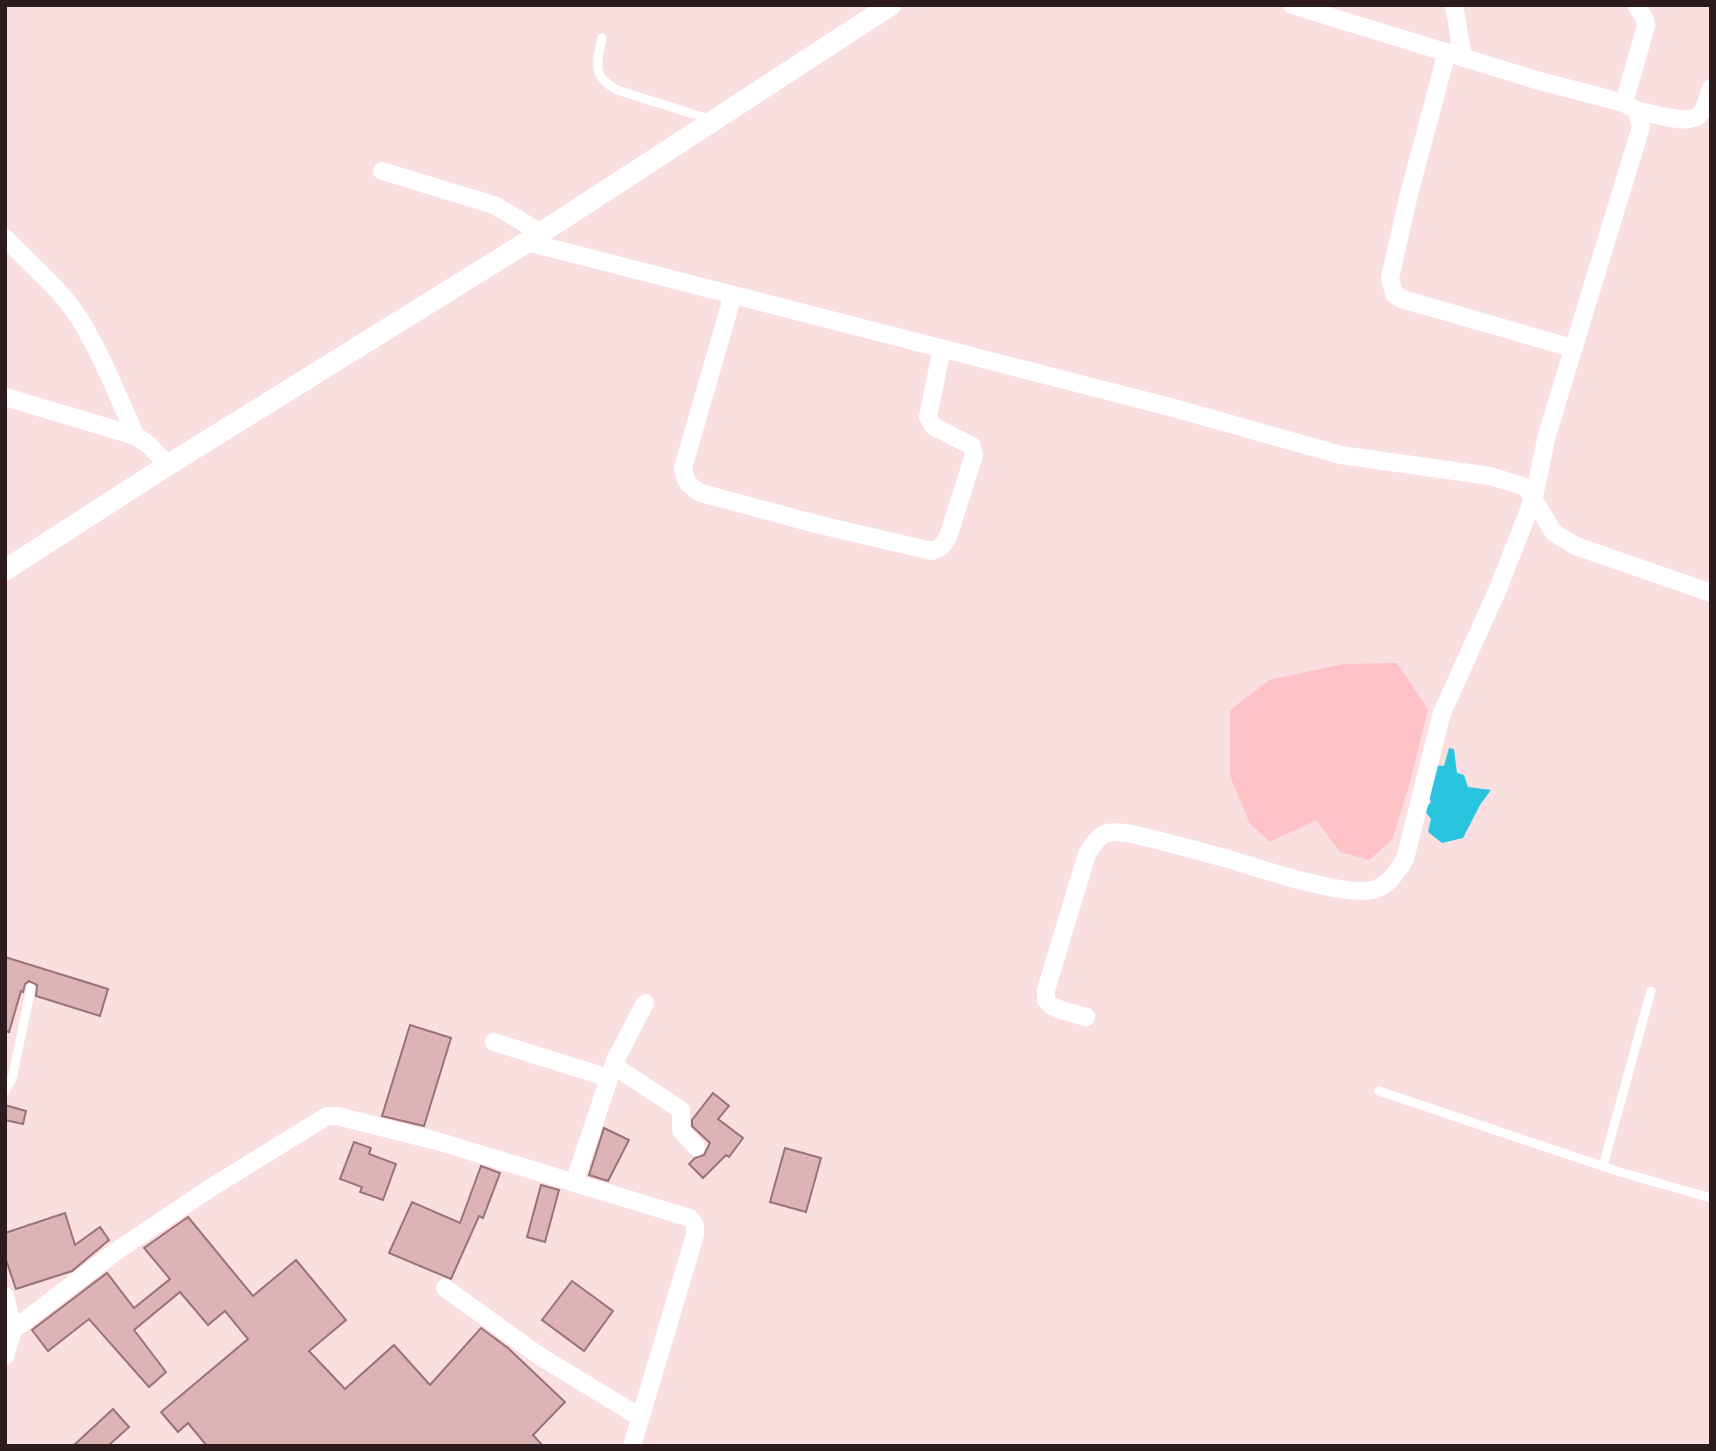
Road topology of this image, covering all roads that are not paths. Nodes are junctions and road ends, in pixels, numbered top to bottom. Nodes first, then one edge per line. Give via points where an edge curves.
1 (891, 5) edge
2 (1292, 5) edge
3 (1454, 5) edge
4 (1636, 5) edge
5 (1337, 12) edge
6 (602, 38) dead end
7 (1455, 55) junction
8 (1711, 88) edge
9 (1630, 106) junction
10 (714, 121) junction
11 (382, 171) dead end
12 (5, 238) edge
13 (534, 238) junction
14 (733, 295) junction
15 (942, 348) junction
16 (1572, 348) junction
17 (5, 397) edge
18 (136, 436) junction
19 (168, 465) junction
20 (1534, 497) junction
21 (5, 570) edge
22 (1711, 593) edge
23 (31, 988) dead end
24 (1651, 991) dead end
25 (645, 1003) dead end
26 (1086, 1017) dead end
27 (494, 1042) dead end
28 (611, 1072) junction
29 (5, 1091) edge
30 (1378, 1091) dead end
31 (696, 1147) dead end
32 (1603, 1166) junction
33 (574, 1183) junction
34 (1711, 1198) edge
35 (445, 1288) dead end
36 (5, 1296) edge
37 (13, 1330) junction
38 (5, 1356) edge
39 (640, 1417) junction
40 (630, 1444) edge

1 - 10 street
2 - 5 street
3 - 7 street
4 - 9 street via 1646,26
5 - 7 street
6 - 10 lane via 597,70 607,85
7 - 9 street
7 - 16 street via 1409,194 1390,278 1394,294
8 - 9 street via 1700,116 1689,120
9 - 16 street via 1641,127
10 - 13 street
11 - 13 street via 494,205
12 - 18 street via 78,317
13 - 14 street
13 - 19 street
14 - 15 street
14 - 15 street via 683,468 689,486 816,524 932,551 948,537 974,455 972,446 933,426 928,417
15 - 20 street via 1341,455 1515,482
16 - 20 street via 1546,435
17 - 18 street
18 - 19 street
19 - 21 street
20 - 22 street via 1554,533 1576,546
20 - 26 street via 1442,712 1405,859 1387,883 1361,891 1315,884 1152,839 1108,832 1100,835 1087,854 1046,990 1050,1005
23 - 29 lane via 12,1079
24 - 32 lane
25 - 28 street
27 - 28 street
28 - 31 street via 681,1110 681,1130
28 - 33 street
30 - 32 lane
32 - 34 lane
33 - 37 street via 436,1141 327,1116 115,1252
33 - 39 street via 683,1214 695,1225
35 - 39 street via 541,1357
36 - 37 street
37 - 38 street
39 - 40 street

